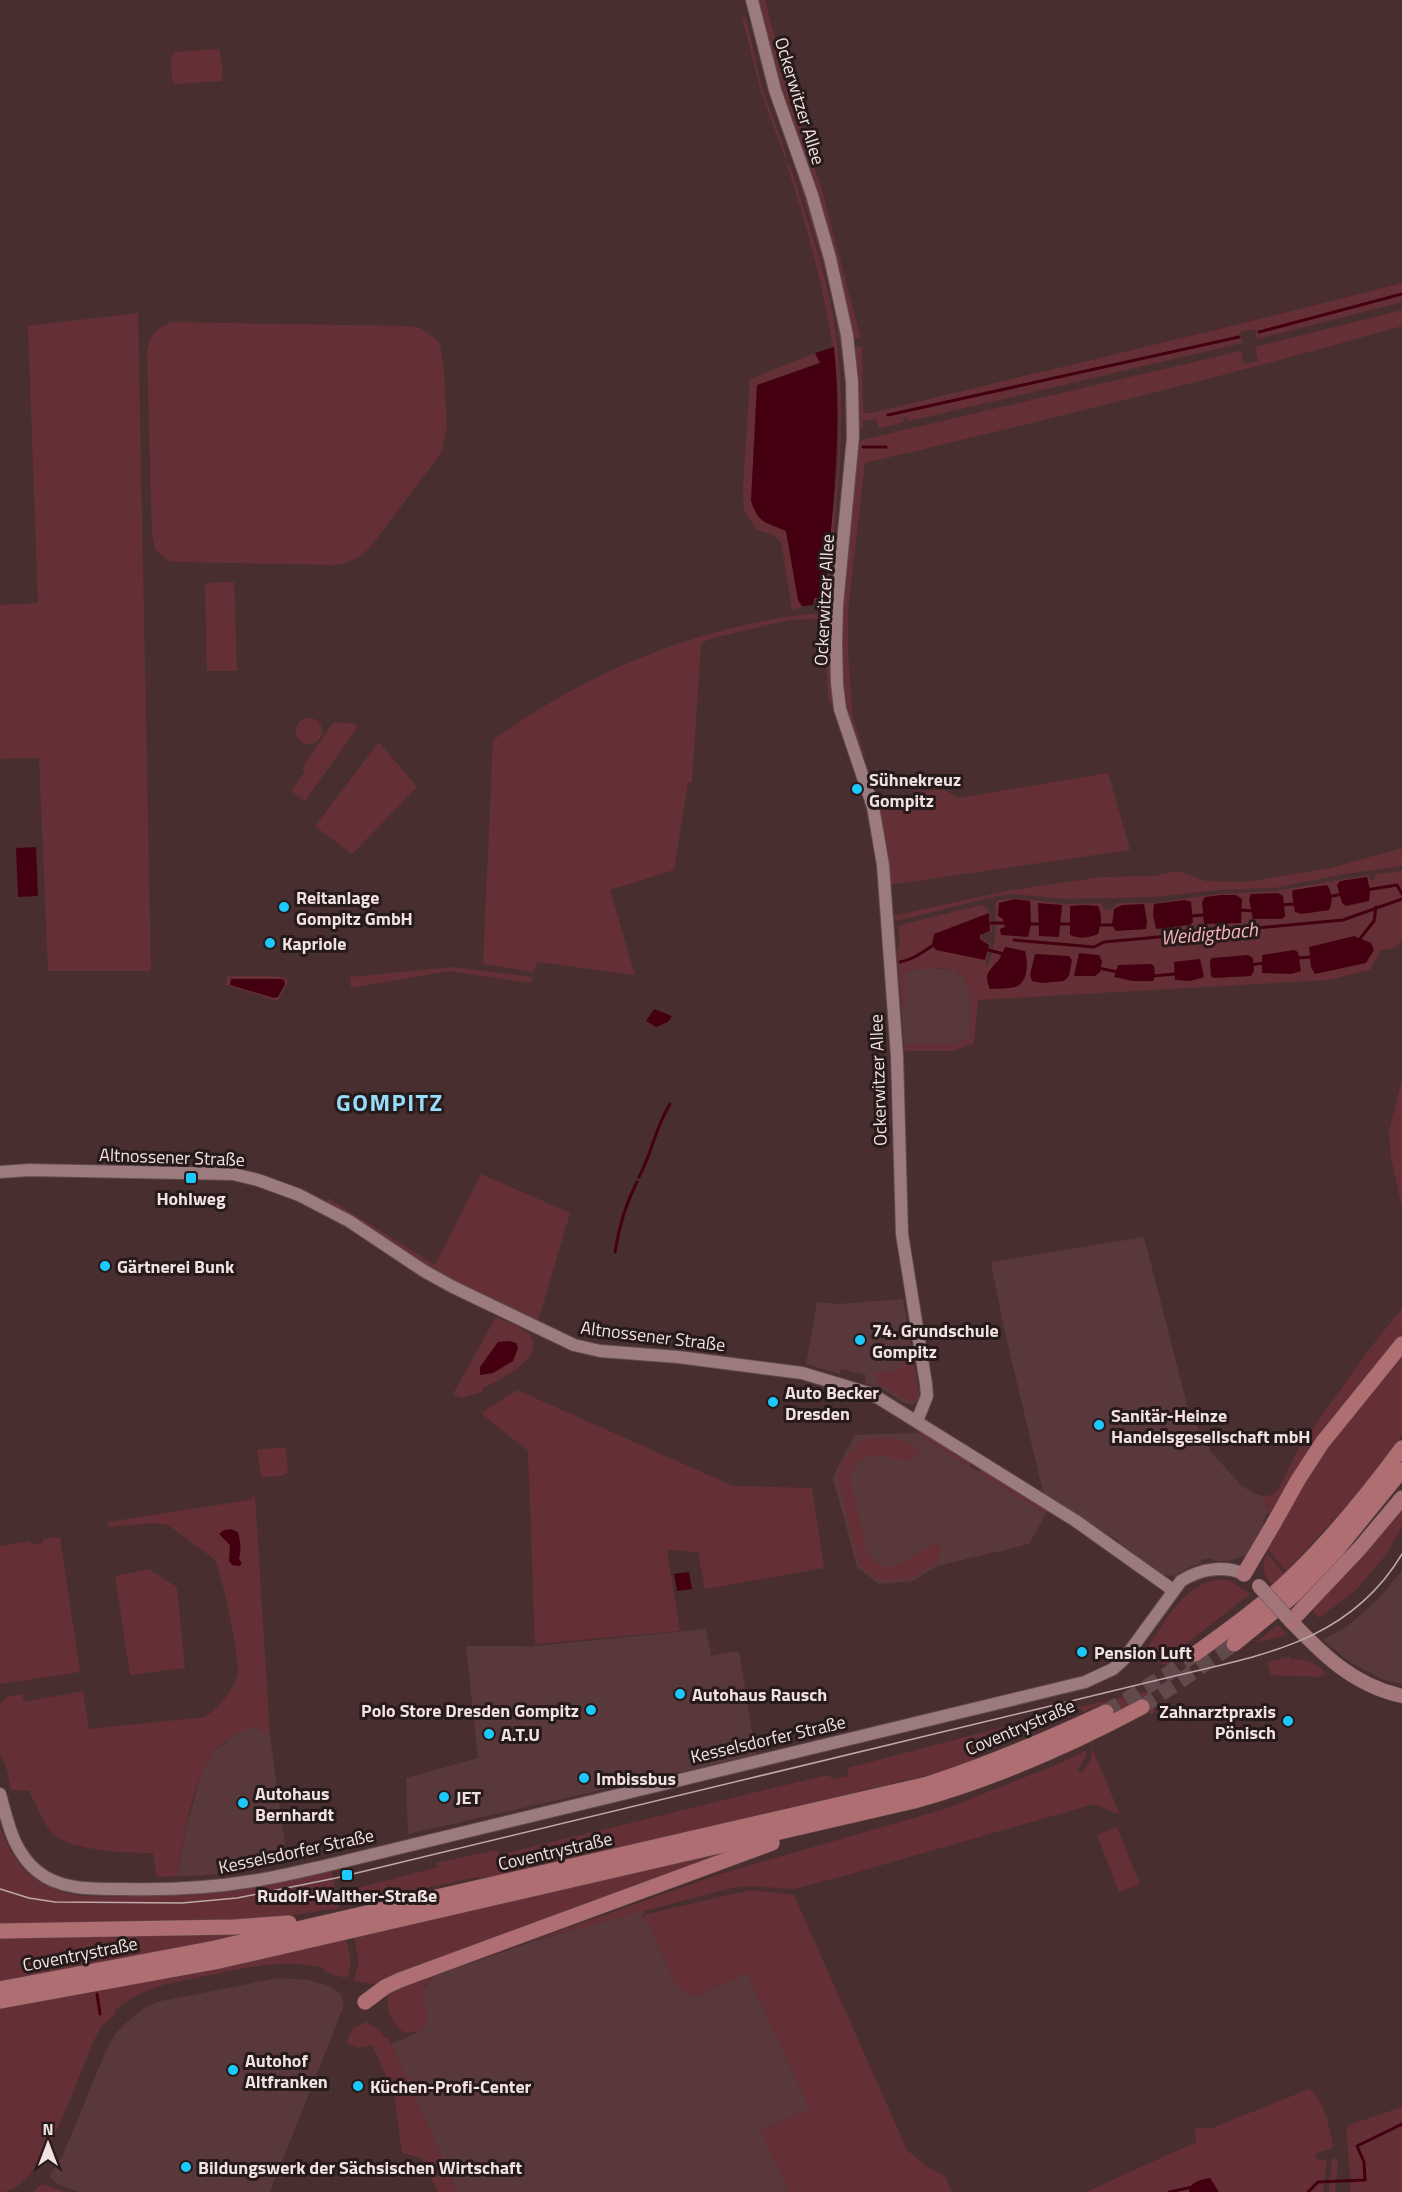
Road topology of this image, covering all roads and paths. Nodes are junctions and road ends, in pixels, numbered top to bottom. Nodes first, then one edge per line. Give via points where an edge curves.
1 (752, 0) edge
2 (0, 1172) edge
3 (1402, 1344) edge
4 (916, 1420) junction
5 (1402, 1448) edge
6 (1402, 1470) edge
7 (1402, 1498) edge
8 (1274, 1523) joint
9 (1244, 1574) junction
10 (1173, 1590) junction
11 (1289, 1619) junction
12 (1234, 1644) tunnel mouth
13 (1195, 1654) tunnel mouth
14 (1402, 1696) edge
15 (1142, 1707) tunnel mouth
16 (1106, 1712) tunnel mouth
17 (0, 1794) edge
18 (815, 1825) junction
19 (340, 1919) junction
20 (0, 1931) edge
21 (0, 1989) edge
22 (0, 2001) edge
23 (365, 2002) dead end

1 - 4 street, Ockerwitzer Allee via 775,90 812,195 848,335 853,437 837,605 837,683 840,709 873,807 883,865 897,1056 902,1233 927,1396
2 - 4 street, Altnossener Straße via 233,1174 258,1180 299,1195 349,1221 453,1287 574,1345 802,1373 872,1394
3 - 8 highway via 1322,1443
4 - 10 street, Altnossener Straße via 1076,1521
5 - 13 highway via 1340,1527 1291,1578
6 - 12 highway via 1336,1551 1293,1596
7 - 11 main road via 1360,1548
8 - 9 main road
9 - 10 street, Kesselsdorfer Straße via 1228,1569 1209,1570 1189,1576
9 - 11 main road, bridge
10 - 17 street, Kesselsdorfer Straße via 1124,1659 1113,1669 1084,1682 254,1881 136,1889 82,1888 60,1883 39,1872 18,1850
11 - 14 main road via 1311,1644 1345,1671
15 - 18 highway via 1057,1750 988,1778
16 - 19 highway, Coventrystraße via 1049,1739 928,1784
18 - 22 highway via 219,1961
18 - 23 highway via 400,1980
19 - 20 highway via 234,1927
19 - 21 highway, Coventrystraße

